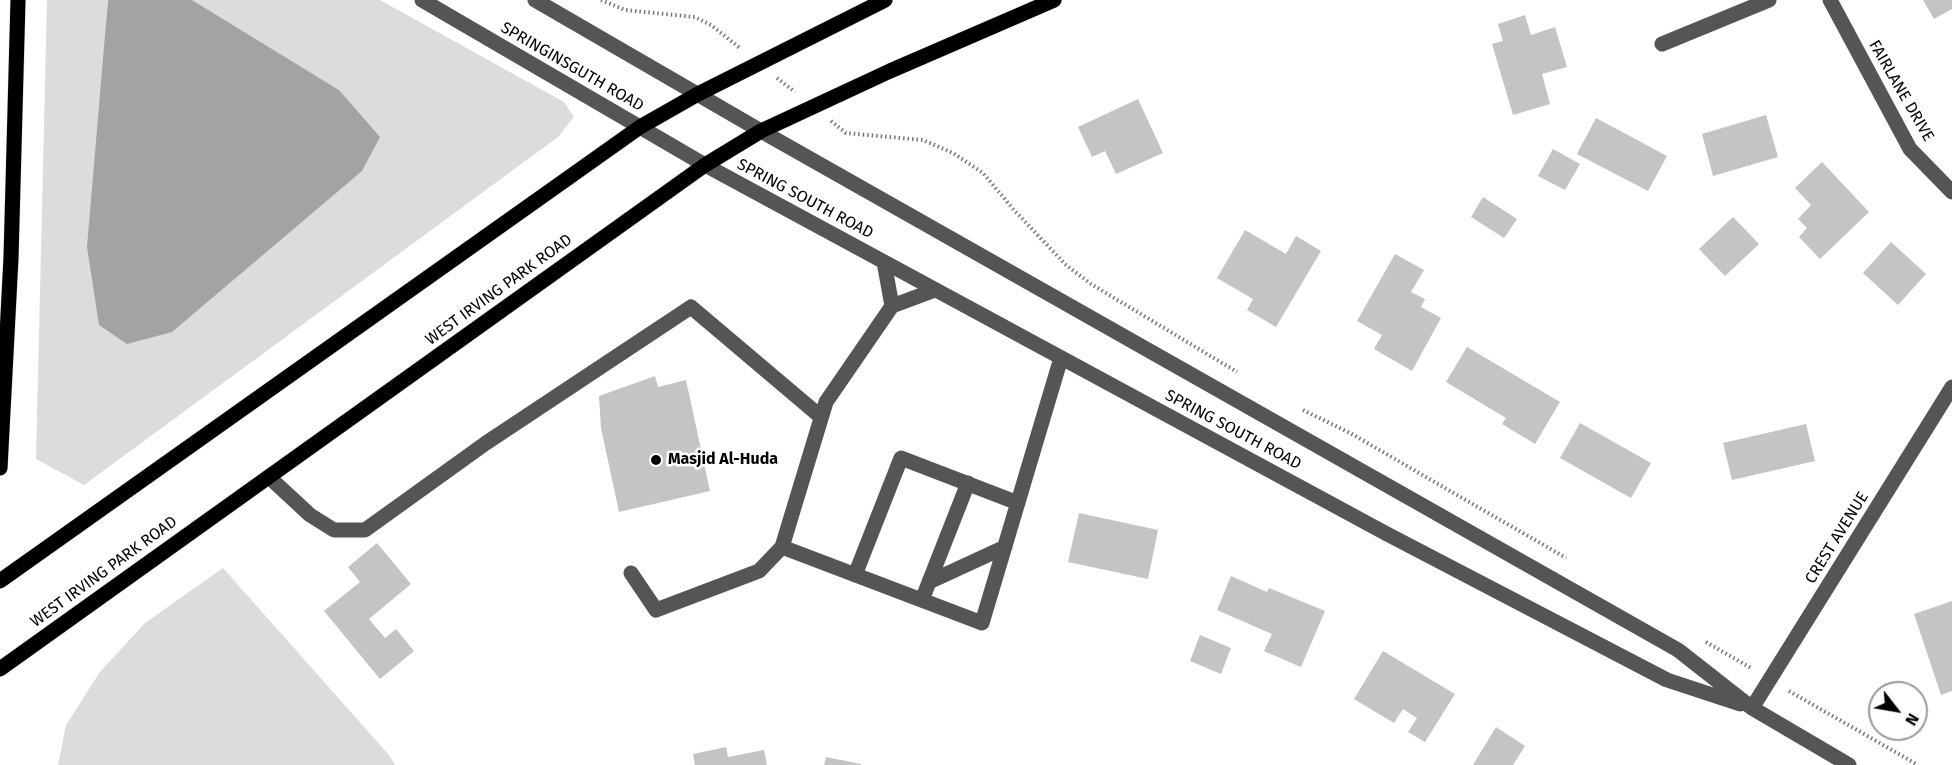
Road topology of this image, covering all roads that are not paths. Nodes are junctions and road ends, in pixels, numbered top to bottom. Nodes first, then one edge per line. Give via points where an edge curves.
1 (18, 0) edge
2 (422, 0) edge
3 (885, 0) edge
4 (1054, 0) edge
5 (1769, 0) edge
6 (1830, 0) edge
7 (543, 2) edge
8 (1662, 44) dead end
9 (698, 94) junction
10 (640, 127) junction
11 (761, 131) junction
12 (705, 165) junction
13 (1952, 192) edge
14 (884, 262) junction
15 (935, 290) junction
16 (892, 306) junction
17 (1061, 358) junction
18 (1952, 387) edge
19 (821, 417) junction
20 (0, 468) edge
21 (269, 477) junction
22 (968, 483) junction
23 (1018, 503) junction
24 (782, 547) junction
25 (1005, 547) junction
26 (631, 573) dead end
27 (855, 575) junction
28 (0, 581) edge
29 (929, 582) junction
30 (922, 600) junction
31 (0, 669) edge
32 (1752, 708) junction
33 (1850, 765) edge

1 - 20 main road
2 - 10 street, SPRINGINSGUTH ROAD
3 - 9 main road
4 - 11 main road, WEST IRVING PARK ROAD
5 - 8 street
6 - 13 street, FAIRLANE DRIVE via 1910,149
7 - 9 street
9 - 10 main road
9 - 11 street
10 - 12 street, SPRINGINSGUTH ROAD
10 - 28 main road
11 - 12 main road, WEST IRVING PARK ROAD
11 - 32 street, SPRING SOUTH ROAD via 1678,650
12 - 14 street, SPRING SOUTH ROAD
12 - 21 main road, WEST IRVING PARK ROAD
14 - 15 street, SPRING SOUTH ROAD
14 - 16 street
15 - 16 street
15 - 17 street, SPRING SOUTH ROAD
16 - 19 street via 826,402
17 - 23 street
17 - 32 street, SPRING SOUTH ROAD via 1667,680
18 - 32 street, CREST AVENUE
19 - 21 street via 691,307 365,530 334,530 310,515
19 - 24 street
21 - 31 main road, WEST IRVING PARK ROAD
22 - 23 street
22 - 27 street via 901,458
22 - 29 street
23 - 25 street
24 - 26 street via 759,571 656,610
24 - 27 street
25 - 29 street
25 - 30 street via 981,623
27 - 30 street
29 - 30 street
32 - 33 street, SPRING SOUTH ROAD

